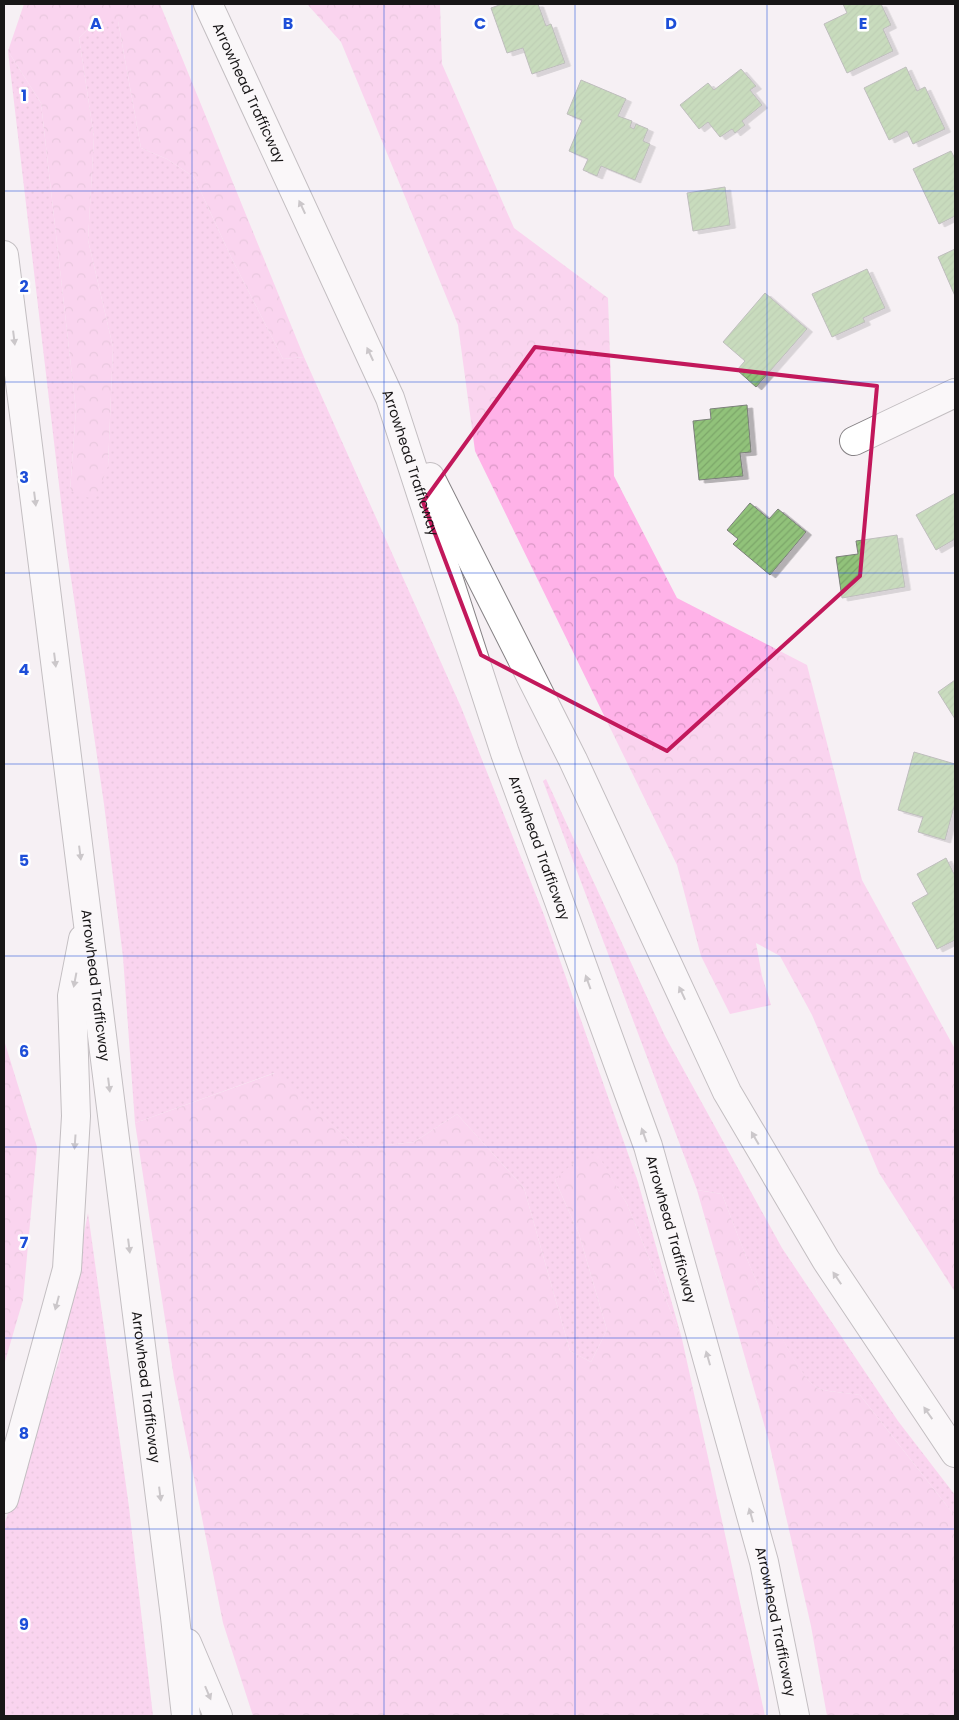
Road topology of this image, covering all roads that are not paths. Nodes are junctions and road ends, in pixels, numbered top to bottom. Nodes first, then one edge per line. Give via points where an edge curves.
1 (208, 4) edge
2 (4, 255) edge
3 (955, 393) edge
4 (390, 398) junction
5 (854, 442) dead end
6 (88, 915) junction
7 (955, 1453) edge
8 (4, 1499) edge
9 (175, 1616) junction
10 (186, 1716) edge
11 (218, 1716) edge
12 (795, 1716) edge

4 -> 1 main road, Arrowhead Trafficway
2 -> 6 main road, Arrowhead Trafficway
3 - 5 main road
7 -> 4 main road via 826,1260 727,1092 573,760
12 -> 4 main road, Arrowhead Trafficway via 764,1562 648,1146 505,753
6 -> 8 main road via 72,996 76,1116 67,1269
6 -> 9 main road, Arrowhead Trafficway
9 - 10 main road, Arrowhead Trafficway
9 -> 11 main road

